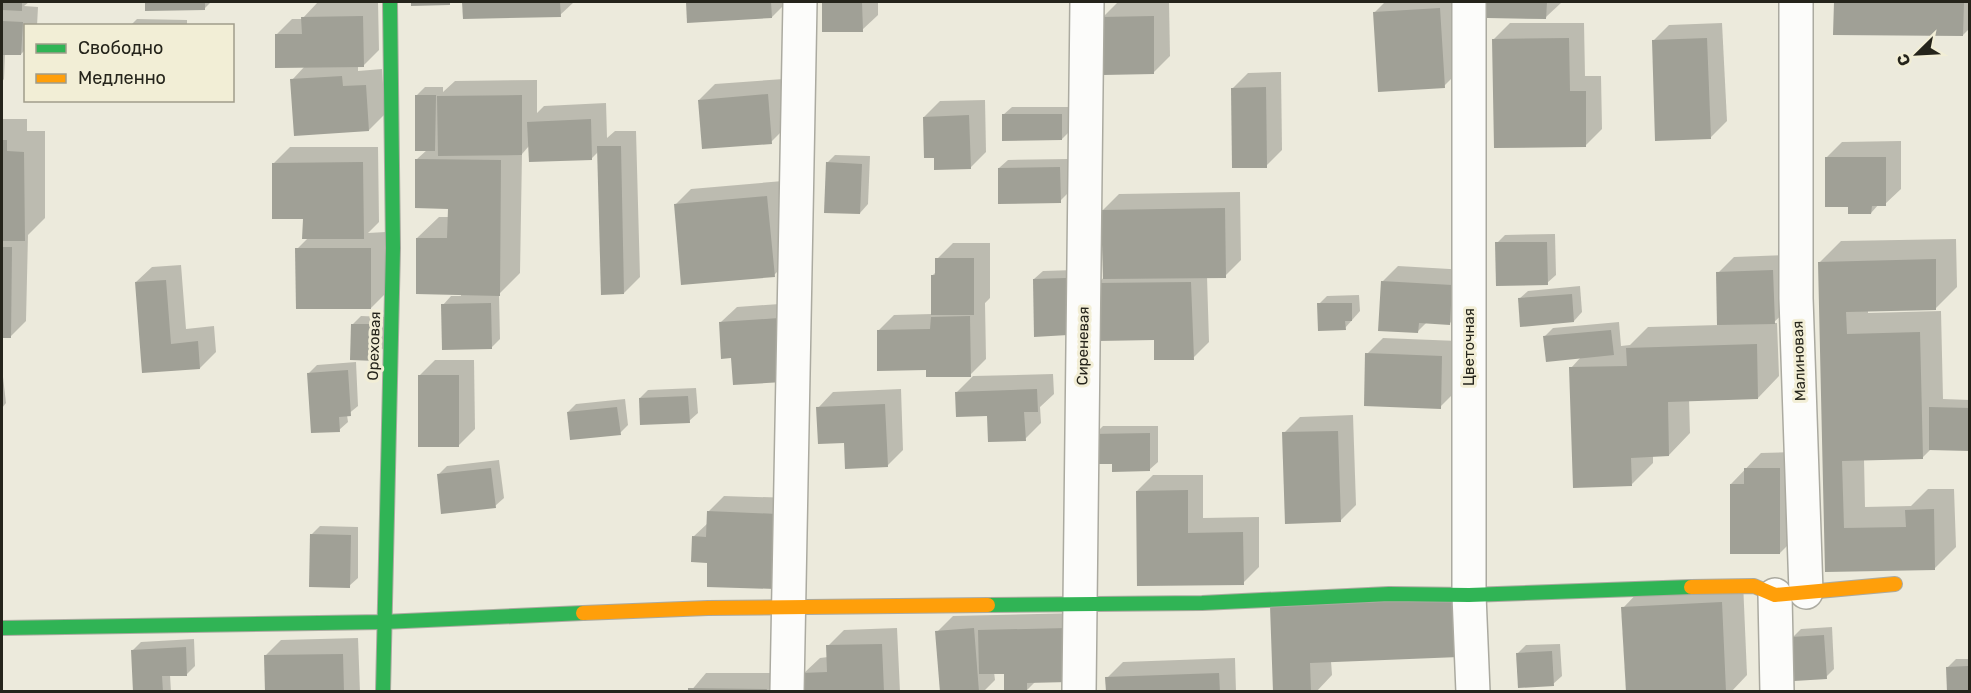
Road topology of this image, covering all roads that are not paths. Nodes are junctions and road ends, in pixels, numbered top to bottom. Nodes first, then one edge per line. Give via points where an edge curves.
1 (390, 2) edge
2 (800, 2) edge
3 (1087, 2) edge
4 (1469, 2) edge
5 (1796, 2) edge
6 (1895, 585) dead end
7 (1791, 593) junction
8 (1469, 595) junction
9 (1080, 603) junction
10 (790, 607) junction
11 (383, 622) junction
12 (2, 628) edge
13 (383, 692) edge
14 (787, 692) edge
15 (1079, 692) edge
16 (1473, 692) edge
17 (1778, 692) edge

1 - 11 street, Ореховая via 393,248
2 - 10 street
3 - 9 street, Сиреневая
4 - 8 street, Цветочная
5 - 7 street, Малиновая
6 - 7 street
7 - 8 street via 1731,586
7 - 17 street, Малиновая
8 - 9 street
8 - 16 street, Цветочная
9 - 10 street
9 - 15 street, Сиреневая
10 - 11 street
10 - 14 street
11 - 12 street
11 - 13 street, Ореховая

